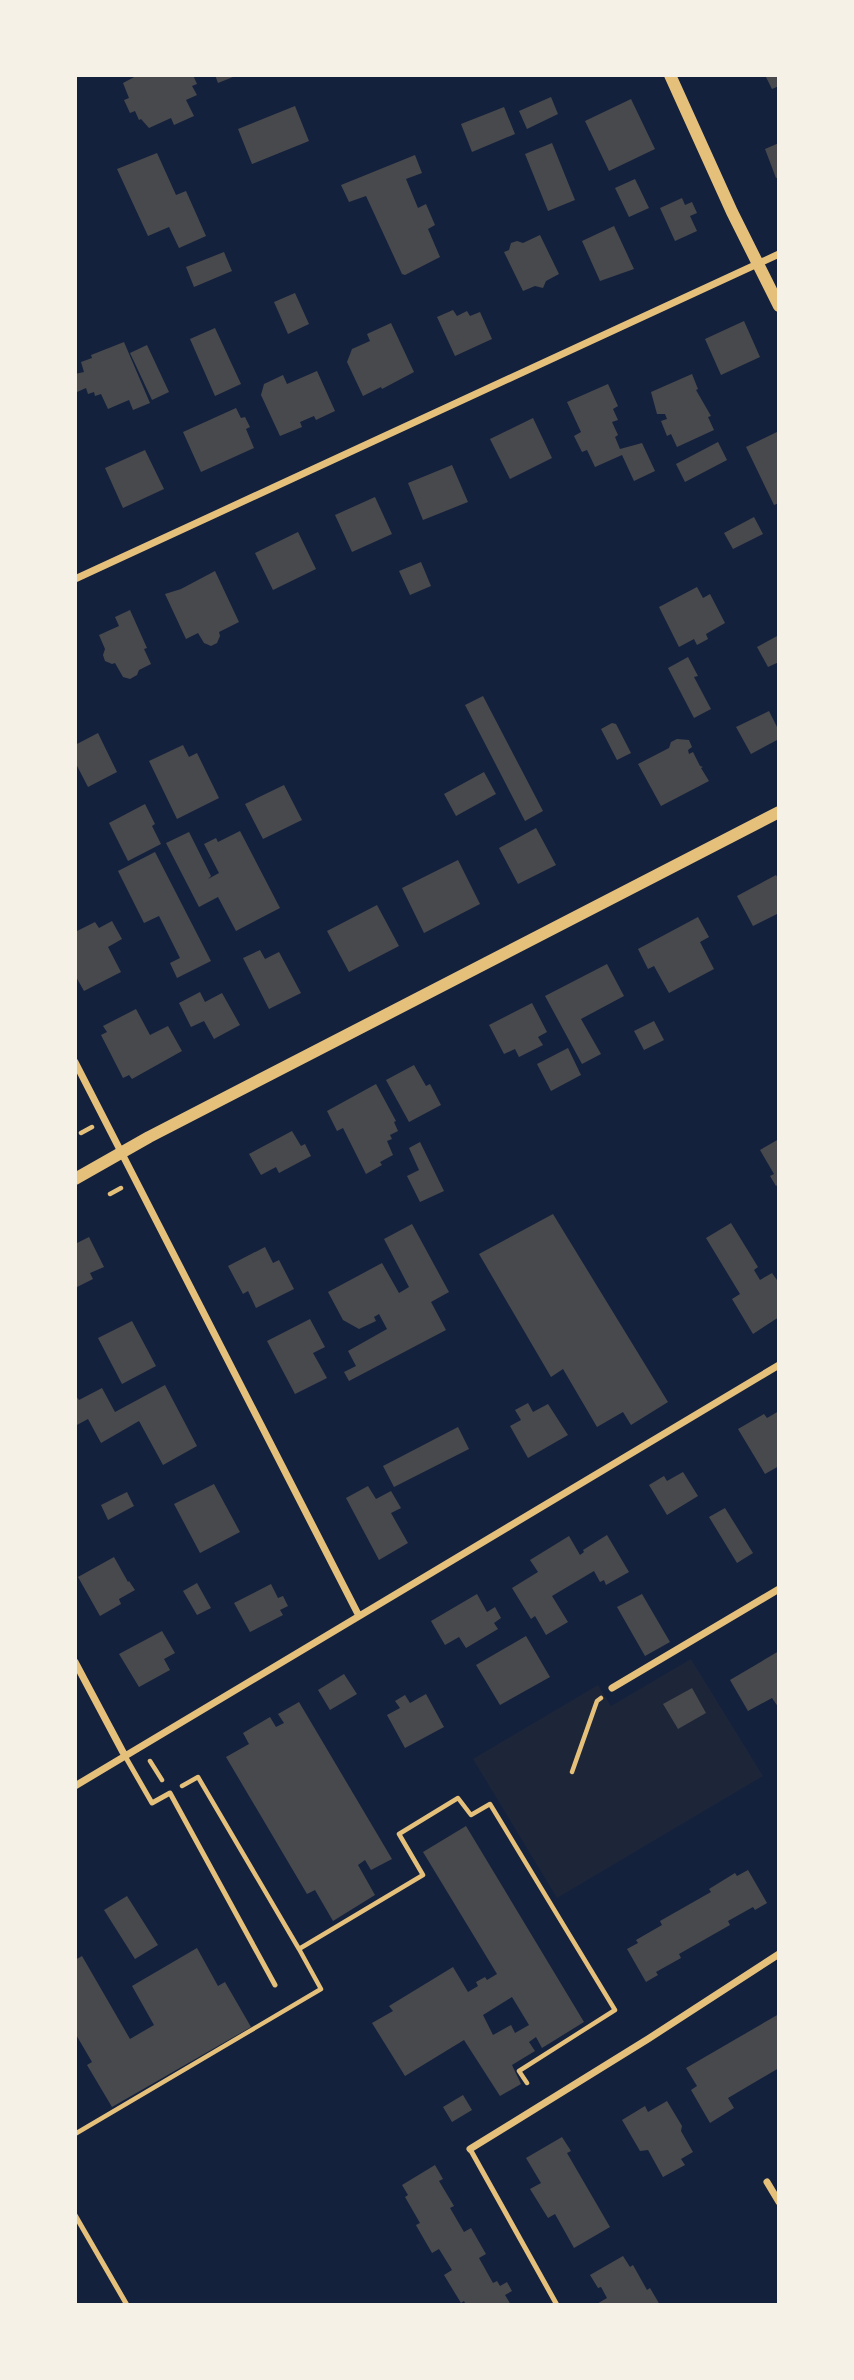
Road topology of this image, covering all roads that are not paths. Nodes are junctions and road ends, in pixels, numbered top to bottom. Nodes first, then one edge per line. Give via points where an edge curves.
1 (670, 75) edge
2 (779, 254) edge
3 (757, 264) junction
4 (779, 306) edge
5 (75, 579) edge
6 (779, 812) edge
7 (75, 1062) edge
8 (122, 1152) junction
9 (75, 1178) edge
10 (779, 1365) edge
11 (779, 1589) edge
12 (359, 1616) junction
13 (75, 1662) edge
14 (612, 1688) road end
15 (125, 1756) junction
16 (75, 1786) edge
17 (779, 1954) edge
18 (275, 1984) dead end
19 (470, 2149) joint
20 (767, 2182) dead end
21 (779, 2202) edge
22 (75, 2215) edge
23 (127, 2305) edge
24 (557, 2305) edge

1 - 3 street
2 - 3 street
3 - 4 street
3 - 5 street
6 - 8 street
7 - 8 street
8 - 9 street
8 - 12 street
10 - 12 street
11 - 14 street
12 - 15 street
13 - 15 street
15 - 16 street
15 - 18 lane via 152,1803 170,1793
17 - 19 street
19 - 24 lane
20 - 21 street
22 - 23 lane

